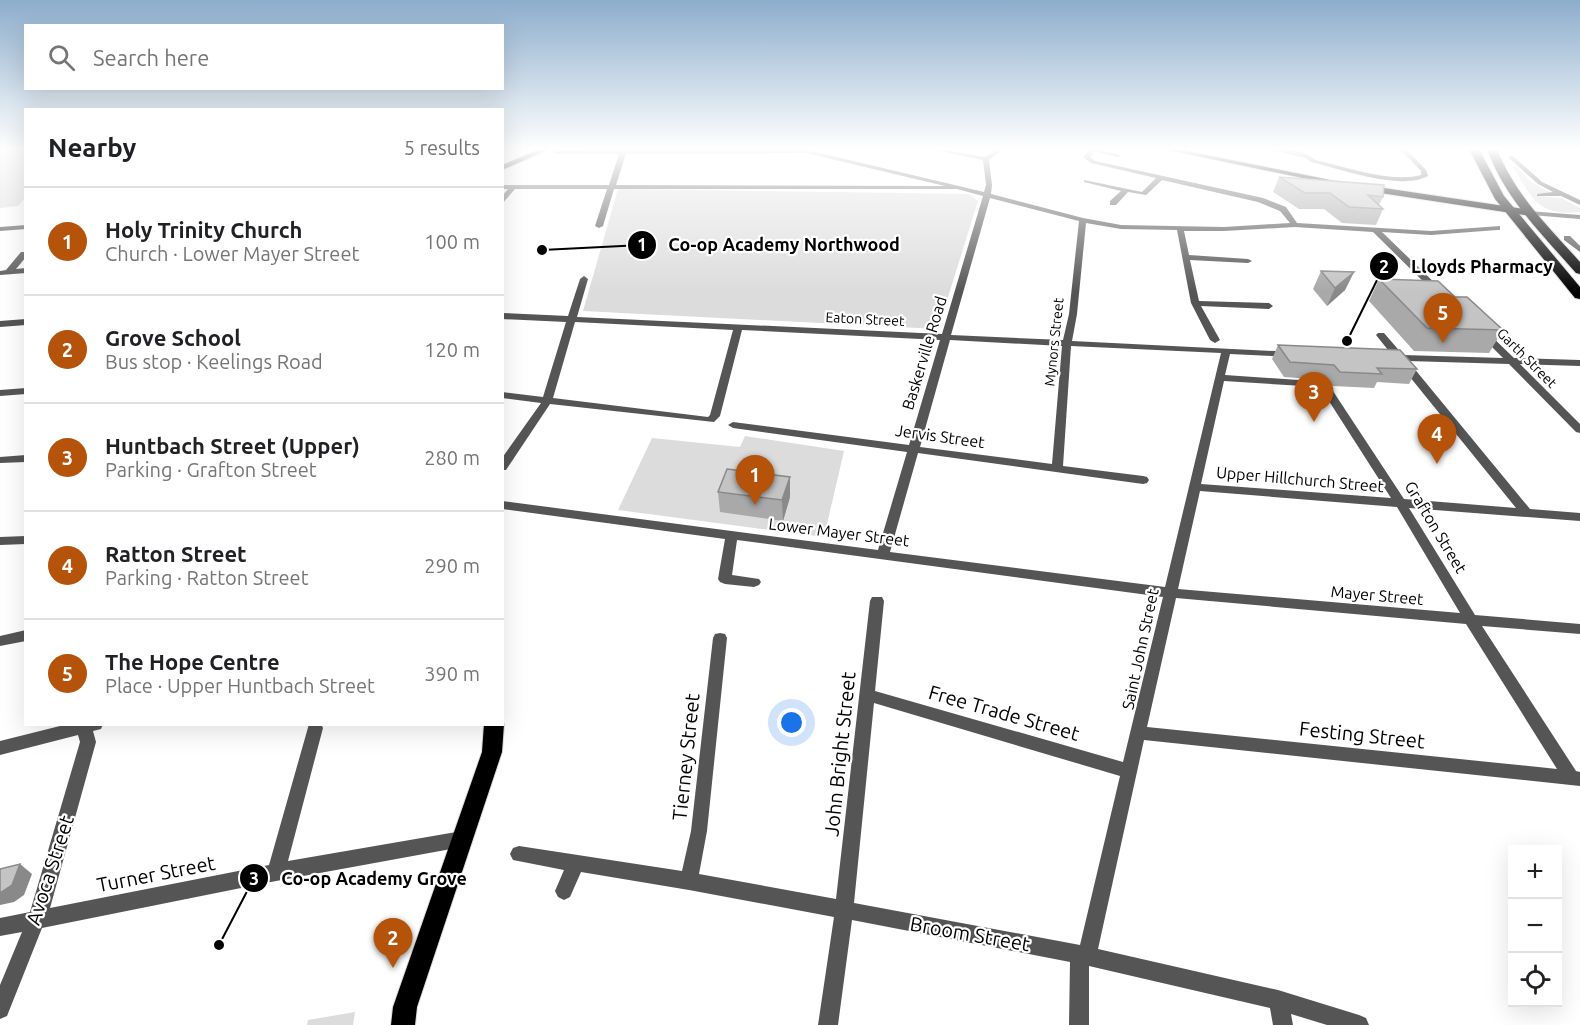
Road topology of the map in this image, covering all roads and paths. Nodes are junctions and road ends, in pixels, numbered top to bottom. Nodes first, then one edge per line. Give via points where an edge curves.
1 (607, 197) edge
2 (986, 197) edge
3 (994, 197) edge
4 (1119, 197) edge
5 (1246, 197) edge
6 (1416, 197) edge
7 (1499, 197) edge
8 (1518, 197) edge
9 (1113, 203) dead end
10 (1511, 214) junction
11 (1533, 216) junction
12 (1580, 219) edge
13 (1083, 220) junction
14 (1295, 225) junction
15 (599, 226) dead end
16 (24, 227) edge
17 (1180, 228) junction
18 (0, 229) edge
19 (1376, 231) junction
20 (1496, 232) dead end
21 (1567, 238) dead end
22 (1580, 250) edge
23 (24, 254) edge
24 (1186, 257) junction
25 (1248, 261) dead end
26 (24, 270) edge
27 (1580, 270) edge
28 (4, 272) edge
29 (584, 279) dead end
30 (1580, 295) edge
31 (1444, 296) edge
32 (1195, 303) junction
33 (1269, 306) dead end
34 (504, 316) edge
35 (572, 319) junction
36 (24, 322) edge
37 (0, 324) edge
38 (739, 326) junction
39 (1478, 328) edge
40 (1381, 335) dead end
41 (947, 337) junction
42 (1215, 340) dead end
43 (1067, 343) junction
44 (1226, 351) junction
45 (1580, 354) edge
46 (1307, 355) edge
47 (1376, 358) edge
48 (1399, 359) junction
49 (1515, 363) junction
50 (1580, 363) edge
51 (1555, 364) junction
52 (1221, 378) junction
53 (24, 391) edge
54 (0, 393) edge
55 (504, 395) edge
56 (547, 401) junction
57 (733, 425) dead end
58 (1580, 430) edge
59 (912, 450) junction
60 (24, 458) edge
61 (0, 460) edge
62 (504, 463) edge
63 (1057, 468) junction
64 (1143, 480) dead end
65 (1196, 487) junction
66 (1401, 504) junction
67 (504, 505) edge
68 (1527, 513) junction
69 (1580, 517) edge
70 (732, 535) junction
71 (24, 540) edge
72 (0, 541) edge
73 (883, 554) junction
74 (754, 582) dead end
75 (1171, 593) junction
76 (877, 601) dead end
77 (1471, 620) junction
78 (1580, 629) edge
79 (24, 636) edge
80 (720, 638) dead end
81 (0, 641) edge
82 (868, 695) junction
83 (87, 726) edge
84 (494, 726) edge
85 (315, 728) dead end
86 (1140, 733) junction
87 (0, 748) edge
88 (1129, 771) junction
89 (1575, 778) edge
90 (462, 839) junction
91 (519, 854) dead end
92 (576, 863) junction
93 (276, 872) junction
94 (689, 881) junction
95 (564, 891) dead end
96 (844, 912) junction
97 (34, 921) junction
98 (0, 927) edge
99 (1084, 954) junction
100 (1278, 1000) junction
101 (0, 1009) edge
102 (403, 1025) edge
103 (828, 1025) edge
104 (1079, 1025) edge
105 (1283, 1025) edge
106 (1359, 1025) edge

1 - 15 street
2 - 41 street, Baskerville Road
3 - 13 street
4 - 9 street
5 - 14 street via 1283,209
6 - 10 main road
7 - 10 highway
8 - 11 highway
10 - 11 main road
10 - 30 highway
11 - 12 street
11 - 27 highway
13 - 17 street via 1121,227
13 - 43 street, Mynors Street
14 - 17 street
14 - 19 street
16 - 18 street
17 - 24 street
19 - 20 street
19 - 31 street
21 - 22 street
23 - 28 street
24 - 25 street
24 - 32 street
26 - 28 street
29 - 35 street
32 - 33 street
32 - 42 street
34 - 35 street, Eaton Street
35 - 38 street, Eaton Street
35 - 56 street
36 - 37 street
38 - 41 street, Eaton Street
38 - 56 street via 715,416 710,420
39 - 49 street, Garth Street
40 - 48 street
41 - 43 street, Eaton Street
41 - 59 street, Baskerville Road
43 - 44 street, Eaton Street
43 - 63 street, Mynors Street
44 - 46 street, Eaton Street
44 - 52 street, Saint John Street
45 - 51 street
47 - 48 street
48 - 49 street
48 - 68 street
49 - 51 street
49 - 58 street, Garth Street
50 - 51 street
52 - 65 street, Saint John Street
52 - 66 street, Grafton Street via 1323,384
53 - 54 street
55 - 56 street
56 - 62 street
57 - 59 street, Jervis Street
59 - 63 street, Jervis Street
59 - 73 street, Baskerville Road
60 - 61 street
63 - 64 street, Jervis Street
65 - 66 street, Upper Hillchurch Street
65 - 75 street, Saint John Street
66 - 68 street, Upper Hillchurch Street
66 - 77 street, Grafton Street
67 - 70 street, Lower Mayer Street
68 - 69 street, Upper Hillchurch Street
70 - 73 street, Lower Mayer Street
70 - 74 street via 725,579
71 - 72 street
73 - 75 street, Lower Mayer Street
75 - 77 street, Mayer Street
75 - 86 street, Saint John Street
76 - 82 street, John Bright Street
77 - 78 street, Mayer Street
77 - 89 street, Grafton Street
79 - 81 street
80 - 94 street, Tierney Street via 699,831
82 - 88 street, Free Trade Street
82 - 96 street, John Bright Street
83 - 87 street
83 - 97 street, Avoca Street via 88,742 74,799
84 - 90 main road via 492,752
85 - 93 street
86 - 88 street, Saint John Street
86 - 89 street, Festing Street
88 - 99 street, Saint John Street
90 - 93 street, Turner Street
90 - 102 main road via 405,1007
91 - 92 street, Broom Street
92 - 94 street, Broom Street
92 - 95 street
93 - 97 street, Turner Street
94 - 96 street, Broom Street
96 - 99 street, Broom Street
96 - 103 street, John Bright Street
97 - 98 street, Turner Street
97 - 101 street, Avoca Street
99 - 100 street, Broom Street
99 - 104 street, Saint John Street
100 - 105 street
100 - 106 street, Broom Street

